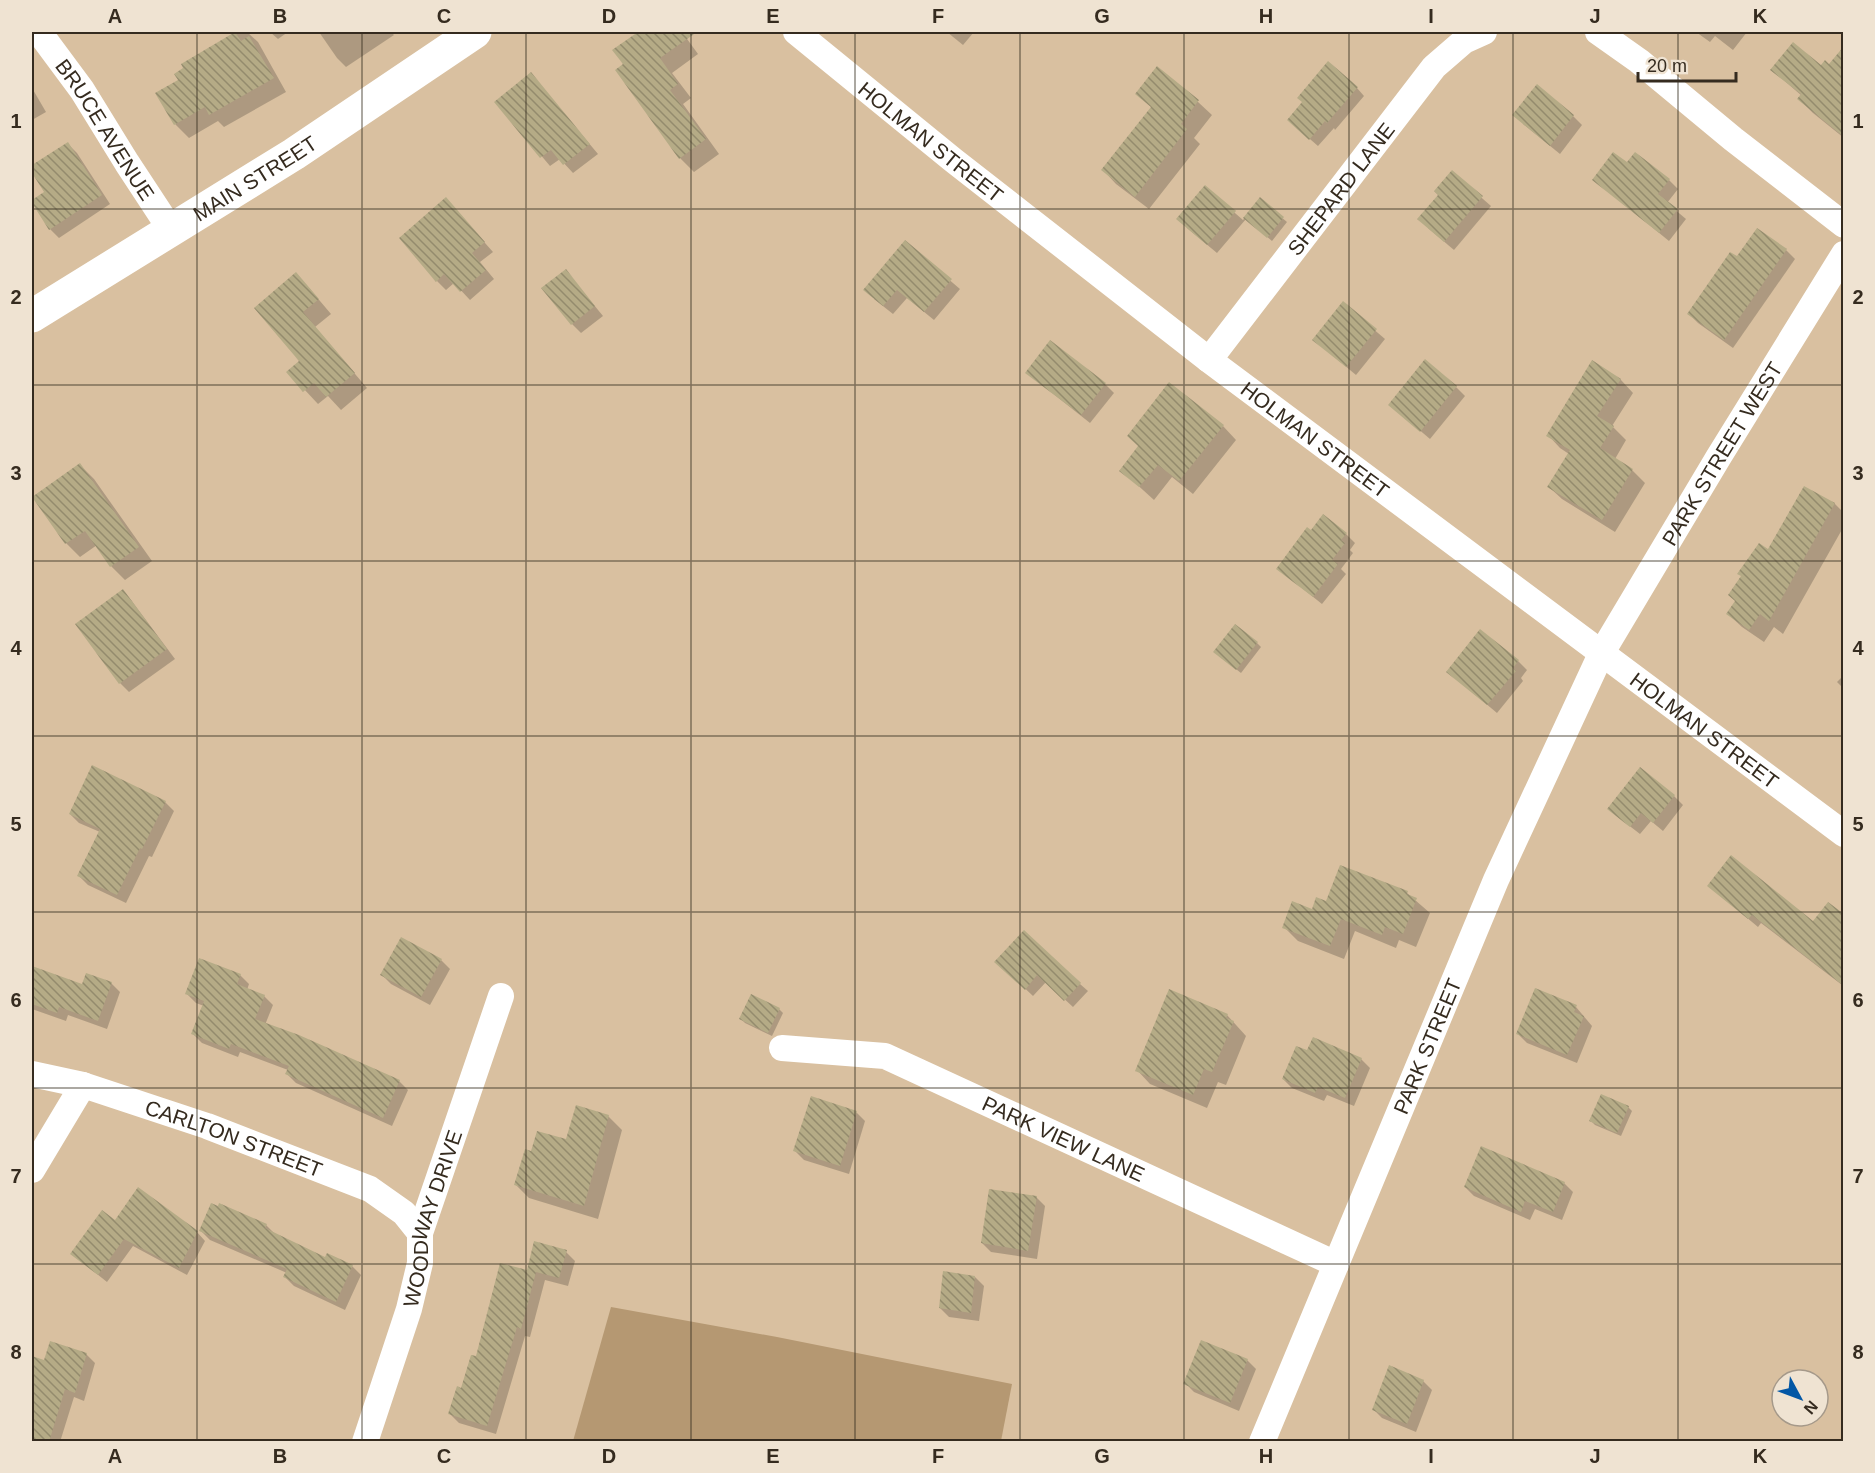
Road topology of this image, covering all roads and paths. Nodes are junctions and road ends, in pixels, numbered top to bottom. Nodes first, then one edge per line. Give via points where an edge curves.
1 (39, 32) edge
2 (475, 32) edge
3 (796, 32) edge
4 (1484, 32) edge
5 (1598, 32) edge
6 (1844, 225) edge
7 (171, 230) junction
8 (1844, 254) edge
9 (32, 316) edge
10 (1209, 360) junction
11 (1601, 654) junction
12 (1844, 834) edge
13 (501, 996) dead end
14 (782, 1047) dead end
15 (32, 1074) edge
16 (83, 1086) junction
17 (32, 1170) edge
18 (420, 1233) junction
19 (1336, 1264) junction
20 (365, 1442) edge
21 (1263, 1442) edge

1 - 7 street, BRUCE AVENUE via 76,81
2 - 7 main road, MAIN STREET via 294,154
3 - 10 street, HOLMAN STREET
4 - 10 street, SHEPARD LANE via 1464,41 1434,67
5 - 6 street via 1639,60
7 - 9 main road, MAIN STREET
8 - 11 street, PARK STREET WEST
10 - 11 street, HOLMAN STREET
11 - 12 street, HOLMAN STREET
11 - 19 street, PARK STREET via 1496,880
13 - 18 street, WOODWAY DRIVE
14 - 19 street, PARK VIEW LANE via 885,1056
15 - 16 street, CARLTON STREET
16 - 17 street
16 - 18 street, CARLTON STREET via 207,1126 370,1188 404,1213
18 - 20 street, WOODWAY DRIVE via 420,1263 409,1309
19 - 21 street, PARK STREET

